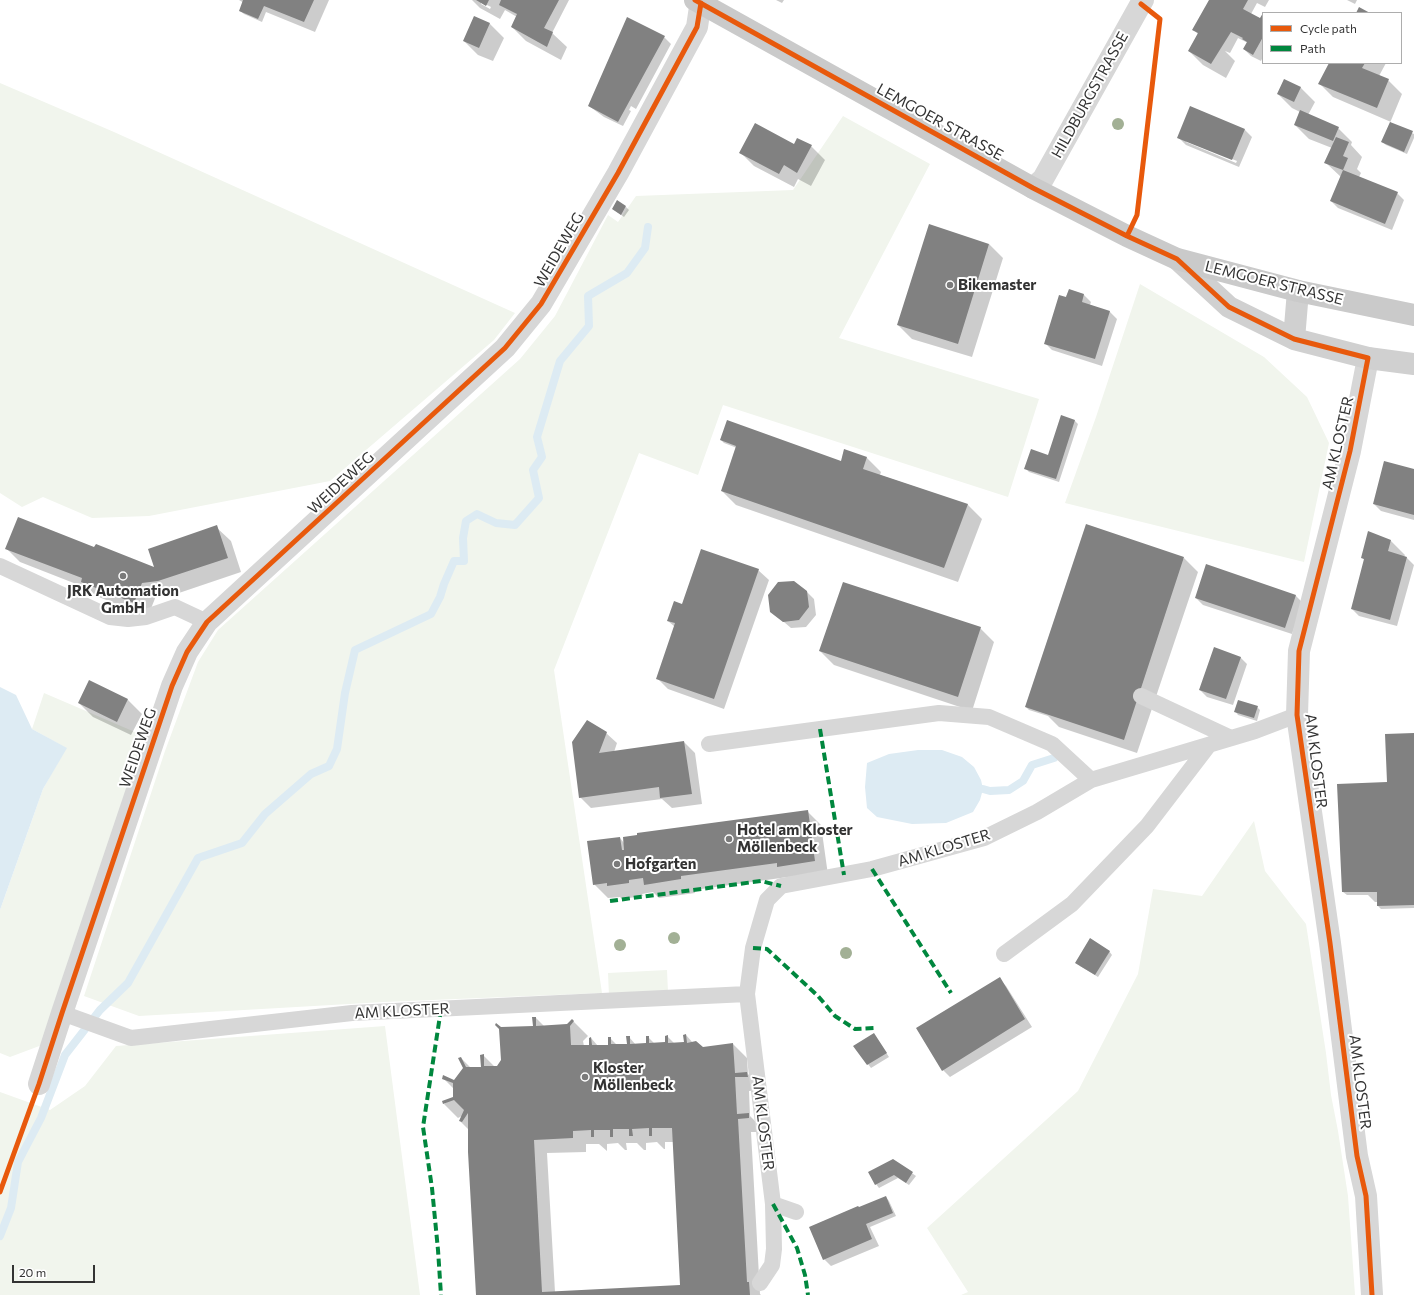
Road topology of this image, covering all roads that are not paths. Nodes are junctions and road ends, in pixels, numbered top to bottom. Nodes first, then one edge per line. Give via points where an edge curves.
1 (1143, 0) edge
2 (699, 1) edge
3 (1033, 188) junction
4 (1176, 258) junction
5 (1298, 291) junction
6 (1414, 315) edge
7 (1294, 338) junction
8 (1368, 358) junction
9 (1414, 364) edge
10 (0, 566) edge
11 (207, 622) junction
12 (1141, 696) dead end
13 (1297, 715) junction
14 (1231, 738) junction
15 (709, 744) dead end
16 (1210, 745) junction
17 (1091, 780) junction
18 (1004, 954) dead end
19 (747, 994) junction
20 (71, 1016) junction
21 (39, 1084) dead end
22 (773, 1204) junction
23 (796, 1212) dead end
24 (760, 1283) dead end
25 (1372, 1295) edge

1 - 3 street, HILDBURGSTRASSE via 1043,179
2 - 3 main road, LEMGOER STRASSE
2 - 11 street, WEIDEWEG via 697,27 618,173 541,304 505,348
3 - 4 main road, LEMGOER STRASSE
4 - 5 main road, LEMGOER STRASSE
4 - 7 main road via 1229,307
5 - 6 main road, LEMGOER STRASSE
5 - 7 main road
7 - 8 main road
8 - 9 main road
8 - 13 street, AM KLOSTER via 1350,451 1299,651
10 - 11 lane via 110,617 128,620 175,607
11 - 20 street, WEIDEWEG via 186,652 172,686
12 - 14 lane
13 - 14 lane, AM KLOSTER
13 - 25 street, AM KLOSTER via 1357,1156 1366,1196
14 - 16 lane, AM KLOSTER
15 - 17 lane via 939,713 989,717 1052,744
16 - 17 lane, AM KLOSTER
16 - 18 lane via 1147,826 1072,904
17 - 19 lane, AM KLOSTER via 1037,812 984,838 872,869 781,886 767,900 752,948
19 - 20 lane, AM KLOSTER via 352,1013 131,1038
19 - 22 lane, AM KLOSTER
20 - 21 street, WEIDEWEG
22 - 23 lane
22 - 24 lane, AM KLOSTER via 772,1265

